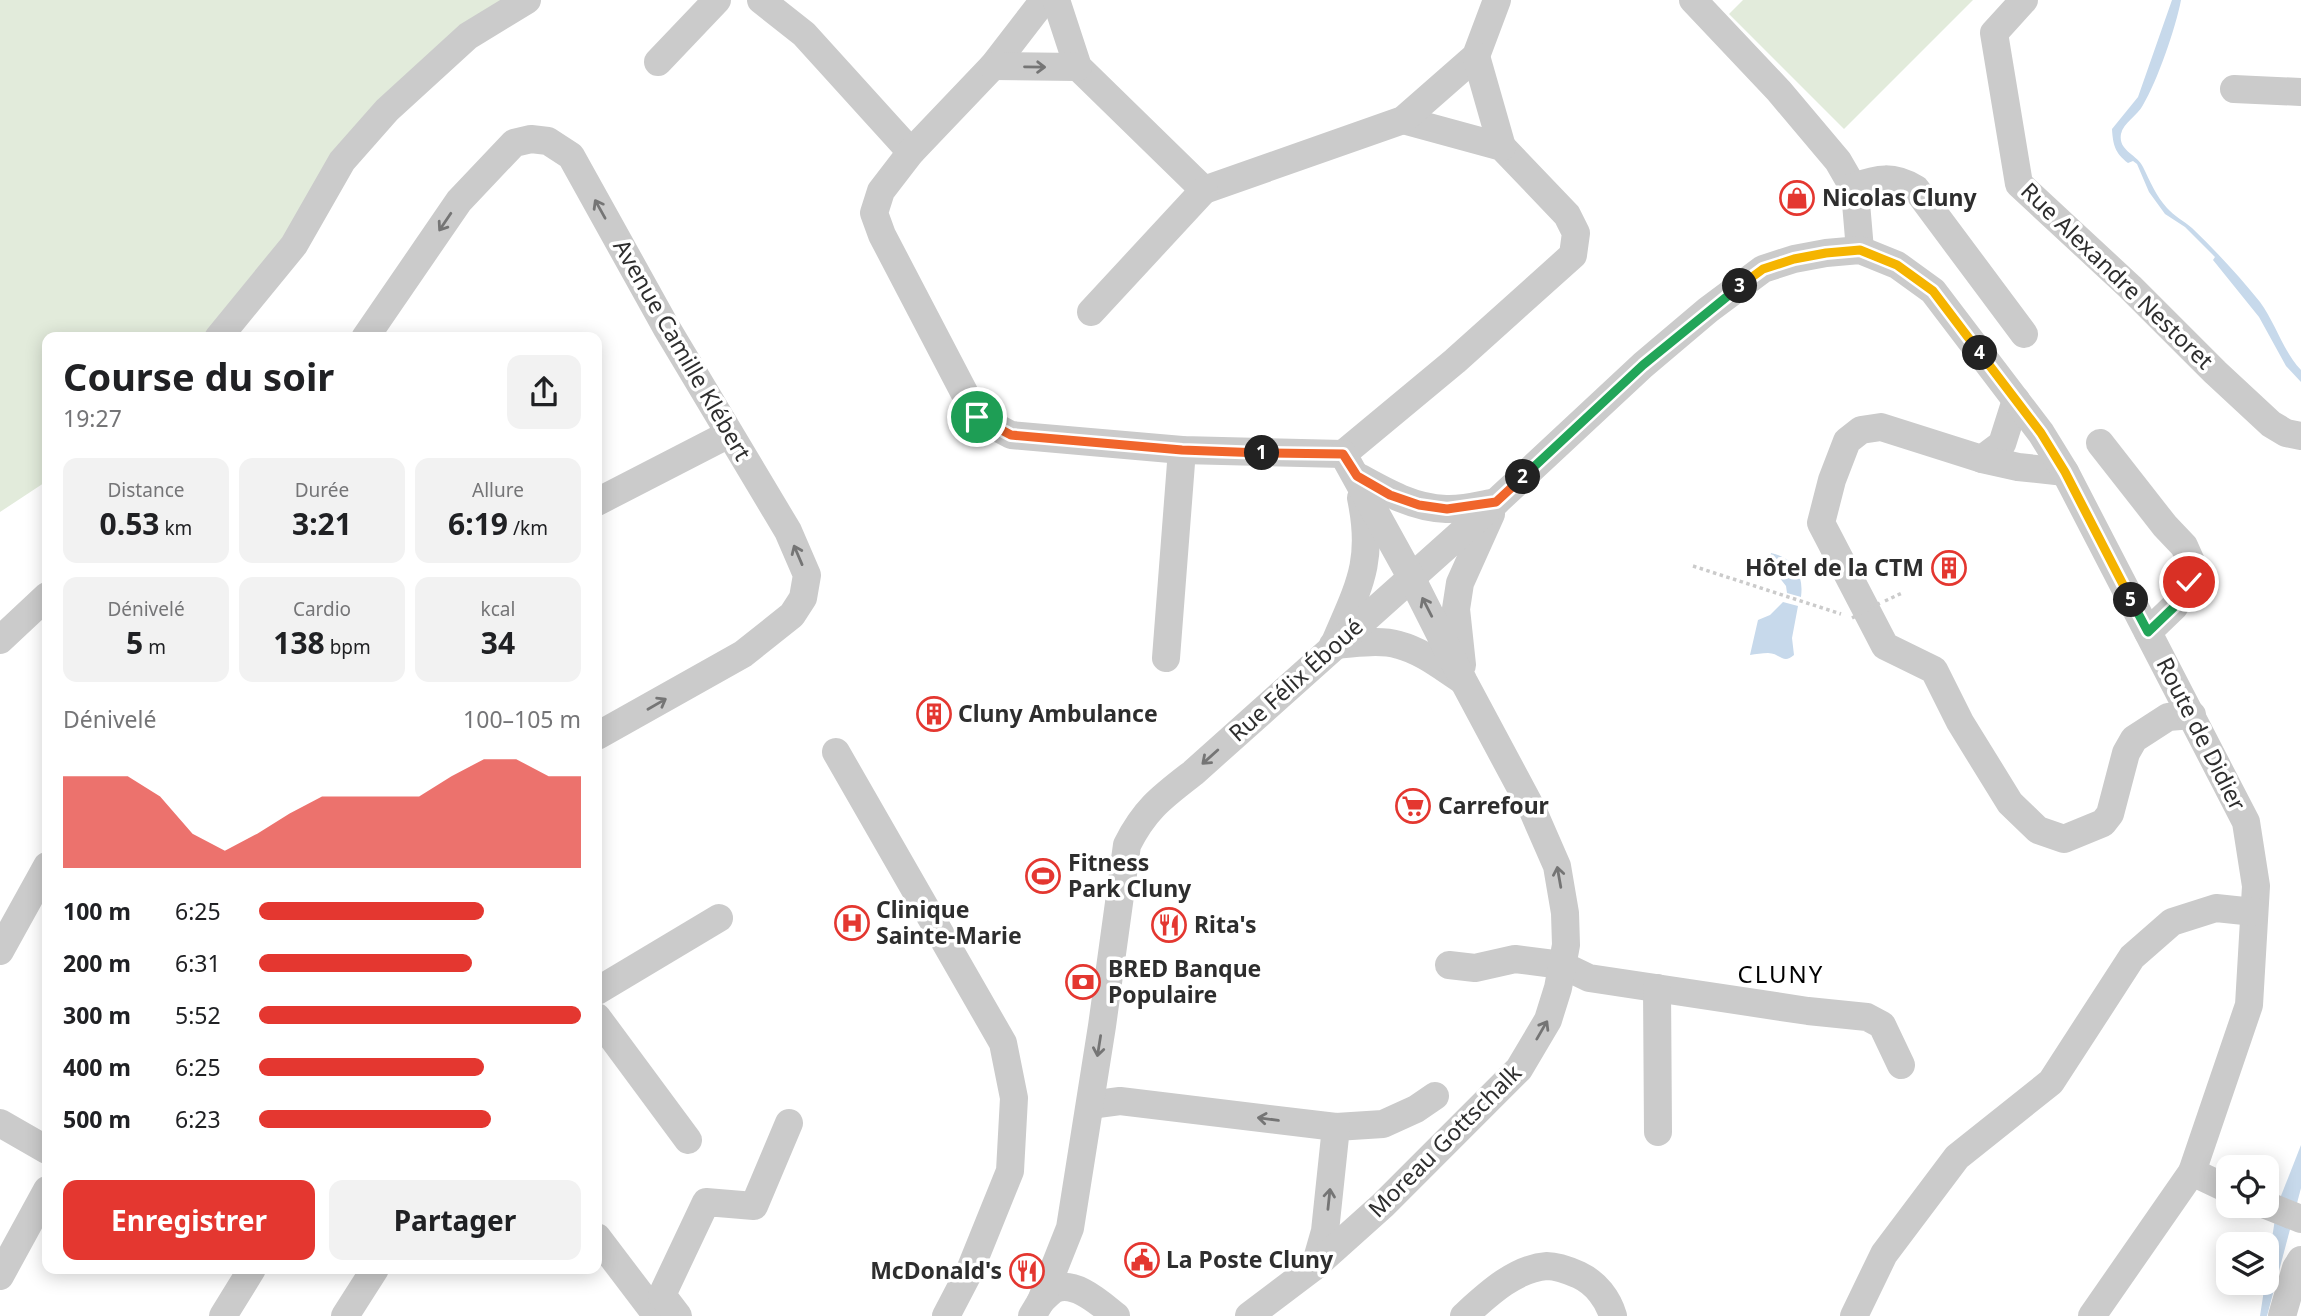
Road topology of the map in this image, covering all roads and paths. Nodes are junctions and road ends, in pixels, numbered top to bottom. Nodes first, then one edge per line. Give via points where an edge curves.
1 (527, 0) edge
2 (717, 0) edge
3 (1044, 0) edge
4 (1056, 0) edge
5 (1497, 0) edge
6 (2024, 0) edge
7 (762, 1) edge
8 (1706, 4) edge
9 (1476, 56) junction
10 (658, 62) dead end
11 (993, 66) junction
12 (1078, 68) junction
13 (2234, 89) dead end
14 (2301, 92) edge
15 (1403, 120) junction
16 (1502, 147) junction
17 (911, 152) junction
18 (1853, 187) junction
19 (1204, 190) junction
20 (1860, 250) junction
21 (1091, 312) dead end
22 (223, 332) edge
23 (369, 332) edge
24 (2024, 334) dead end
25 (2016, 400) junction
26 (2041, 433) junction
27 (729, 434) junction
28 (2301, 436) edge
29 (2100, 443) dead end
30 (1182, 450) junction
31 (1982, 459) junction
32 (1350, 465) junction
33 (2065, 472) junction
34 (602, 499) edge
35 (1496, 502) junction
36 (1693, 566) dead end
37 (1411, 577) junction
38 (1902, 593) dead end
39 (42, 601) edge
40 (2148, 632) junction
41 (0, 640) edge
42 (1333, 645) junction
43 (1166, 658) dead end
44 (1464, 682) junction
45 (2192, 715) junction
46 (602, 733) edge
47 (836, 752) dead end
48 (42, 875) edge
49 (2254, 912) junction
50 (719, 918) dead end
51 (0, 951) edge
52 (1449, 965) dead end
53 (1562, 965) junction
54 (602, 988) edge
55 (1657, 988) junction
56 (602, 1024) edge
57 (1901, 1065) dead end
58 (1435, 1096) dead end
59 (1090, 1105) junction
60 (0, 1123) edge
61 (789, 1123) dead end
62 (1336, 1127) junction
63 (1658, 1132) dead end
64 (688, 1140) dead end
65 (42, 1147) edge
66 (2192, 1172) junction
67 (2216, 1183) edge
68 (42, 1199) edge
69 (2279, 1210) edge
70 (2301, 1219) edge
71 (1070, 1228) junction
72 (602, 1244) edge
73 (2301, 1260) edge
74 (1315, 1266) junction
75 (249, 1274) edge
76 (372, 1274) edge
77 (0, 1276) edge
78 (1107, 1308) edge
79 (1036, 1309) edge
80 (223, 1316) edge
81 (345, 1316) edge
82 (657, 1316) edge
83 (678, 1316) edge
84 (946, 1316) edge
85 (1249, 1316) edge
86 (1464, 1316) edge
87 (1614, 1316) edge
88 (1854, 1316) edge
89 (2092, 1316) edge
90 (2282, 1316) edge

1 - 22 street via 468,36 387,110 342,161 294,245
2 - 10 street
3 - 11 street
4 - 12 street
5 - 9 street
6 - 28 street, Rue Alexandre Nestoret via 1994,33 2019,184 2271,424
7 - 17 street via 804,34
8 - 18 street via 1838,161
9 - 15 street
9 - 16 street
11 -> 12 street
11 - 17 street
12 - 19 street
13 - 14 street
15 - 16 street
15 - 19 street
16 - 32 street via 1567,215 1576,233 1573,255 1455,361
17 - 30 street via 881,191 874,213 977,417 1011,435
18 - 20 street
18 - 24 street via 1872,180 1901,180 1916,190
19 - 21 street
20 - 25 street, Route de Didier via 1897,265 1933,291
20 - 35 street, Rue Félix Éboué via 1804,257 1763,269 1643,365
27 -> 23 street, Avenue Camille Klébert via 571,156 548,141 514,143 459,201
25 - 26 street, Route de Didier
25 - 31 street via 2002,444
26 - 31 street via 2013,454
26 - 33 street, Route de Didier
27 - 34 street
46 -> 27 street, Avenue Camille Klébert via 743,654 792,615 803,598 807,575 788,531
29 - 40 street via 2184,546 2192,564 2189,582 2174,607
30 - 32 street
30 - 43 street
31 - 33 street
31 - 45 street via 1881,427 1861,430 1847,441 1821,523 1885,646 1934,670 2010,803 2038,830 2064,839 2103,823 2134,739 2168,717
32 - 35 street via 1390,495 1419,505 1447,509
32 - 37 street, Moreau Gottschalk
32 - 42 street via 1366,521 1366,554 1361,582
33 - 40 street, Route de Didier
35 - 37 street, Rue Félix Éboué
35 - 44 street via 1460,583 1456,609
36 - 38 path, bridge via 1852,618
37 - 42 street, Rue Félix Éboué
44 -> 37 street, Moreau Gottschalk
39 - 41 street
40 - 45 street, Route de Didier
42 - 44 street via 1400,645
42 -> 59 street, Rue Félix Éboué via 1139,821 1127,845
53 -> 44 street, Moreau Gottschalk via 1566,934 1557,866
45 - 49 street, Route de Didier via 2246,822 2256,886
47 - 84 street via 1003,1043 1014,1098 1010,1171
48 - 51 street
49 - 66 street, Route de Didier via 2249,1005
49 - 88 street via 2216,908 2172,922 2132,957 2051,1082 1957,1157 1884,1254
50 - 54 street
52 - 53 street via 1475,968 1515,959
53 - 55 street via 1589,978
74 -> 53 street, Moreau Gottschalk via 1519,1069 1548,1020
55 - 57 street via 1867,1017 1882,1025
55 - 63 street
56 - 64 street
58 - 62 street via 1383,1124
62 -> 59 street via 1120,1101
59 - 71 street, Rue Félix Éboué
60 - 65 street
61 - 83 street via 754,1206 706,1202 662,1295
74 -> 62 street via 1325,1231
66 - 67 street
66 - 89 street, Route de Didier
68 - 77 street
69 - 70 street
71 - 78 street via 1075,1260
71 - 79 street, Rue Félix Éboué
72 - 82 street
73 - 90 street
74 - 85 street, Moreau Gottschalk
75 - 80 street
76 - 81 street
78 - 79 street via 1069,1286 1054,1289
86 - 87 street via 1493,1290 1528,1270 1549,1266 1584,1278 1609,1303

